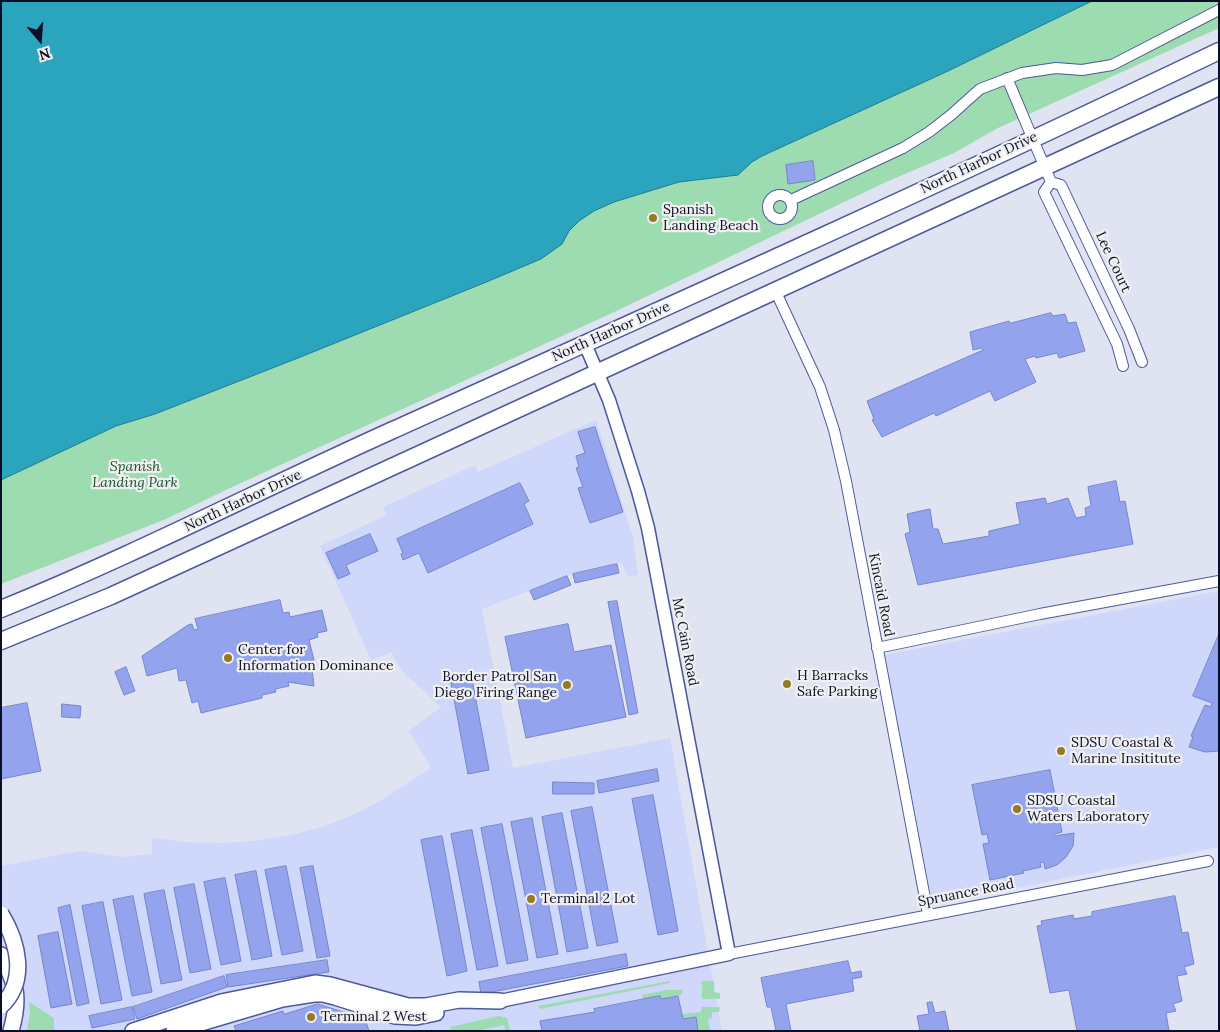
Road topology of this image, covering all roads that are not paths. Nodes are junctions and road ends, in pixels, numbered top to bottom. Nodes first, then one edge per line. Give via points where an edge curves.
1 (1219, 10) edge
2 (1219, 51) edge
3 (1007, 78) junction
4 (1219, 87) edge
5 (1032, 139) junction
6 (1048, 175) junction
7 (791, 200) dead end
8 (775, 290) junction
9 (585, 344) junction
10 (1142, 362) dead end
11 (1123, 366) dead end
12 (598, 374) junction
13 (1219, 581) edge
14 (1, 609) edge
15 (1, 641) edge
16 (877, 648) junction
17 (1208, 861) dead end
18 (1, 914) edge
19 (928, 914) junction
20 (729, 954) junction
21 (1, 955) edge
22 (500, 1000) junction
23 (1, 1006) edge
24 (11, 1031) edge
25 (133, 1031) edge
26 (174, 1031) edge

1 - 3 street via 1112,65 1082,70 1056,68 1022,72
2 - 5 main road, North Harbor Drive
3 - 5 street, Lee Court
3 - 7 street via 980,89 929,132 903,148
4 - 6 main road
5 - 6 street, Lee Court
5 - 9 main road, North Harbor Drive
6 - 8 main road
6 - 10 street, Lee Court via 1061,185
6 - 11 street, Lee Court via 1044,192 1117,344
8 - 12 main road
8 - 16 street, Kincaid Road via 820,387 834,430
9 - 12 street, Mc Cain Road
9 - 14 main road, North Harbor Drive via 102,566
12 - 15 main road via 111,596
12 - 20 street, Mc Cain Road via 648,528
13 - 16 street
16 - 19 street, Kincaid Road
17 - 19 street, Spruance Road
18 - 23 main road, bridge via 18,957 12,992
19 - 20 street, Spruance Road
20 - 22 street
21 - 24 main road via 17,990
22 - 25 main road via 459,1000 408,1006 315,983 221,1002
22 - 26 main road via 407,1017 314,994 275,1000

